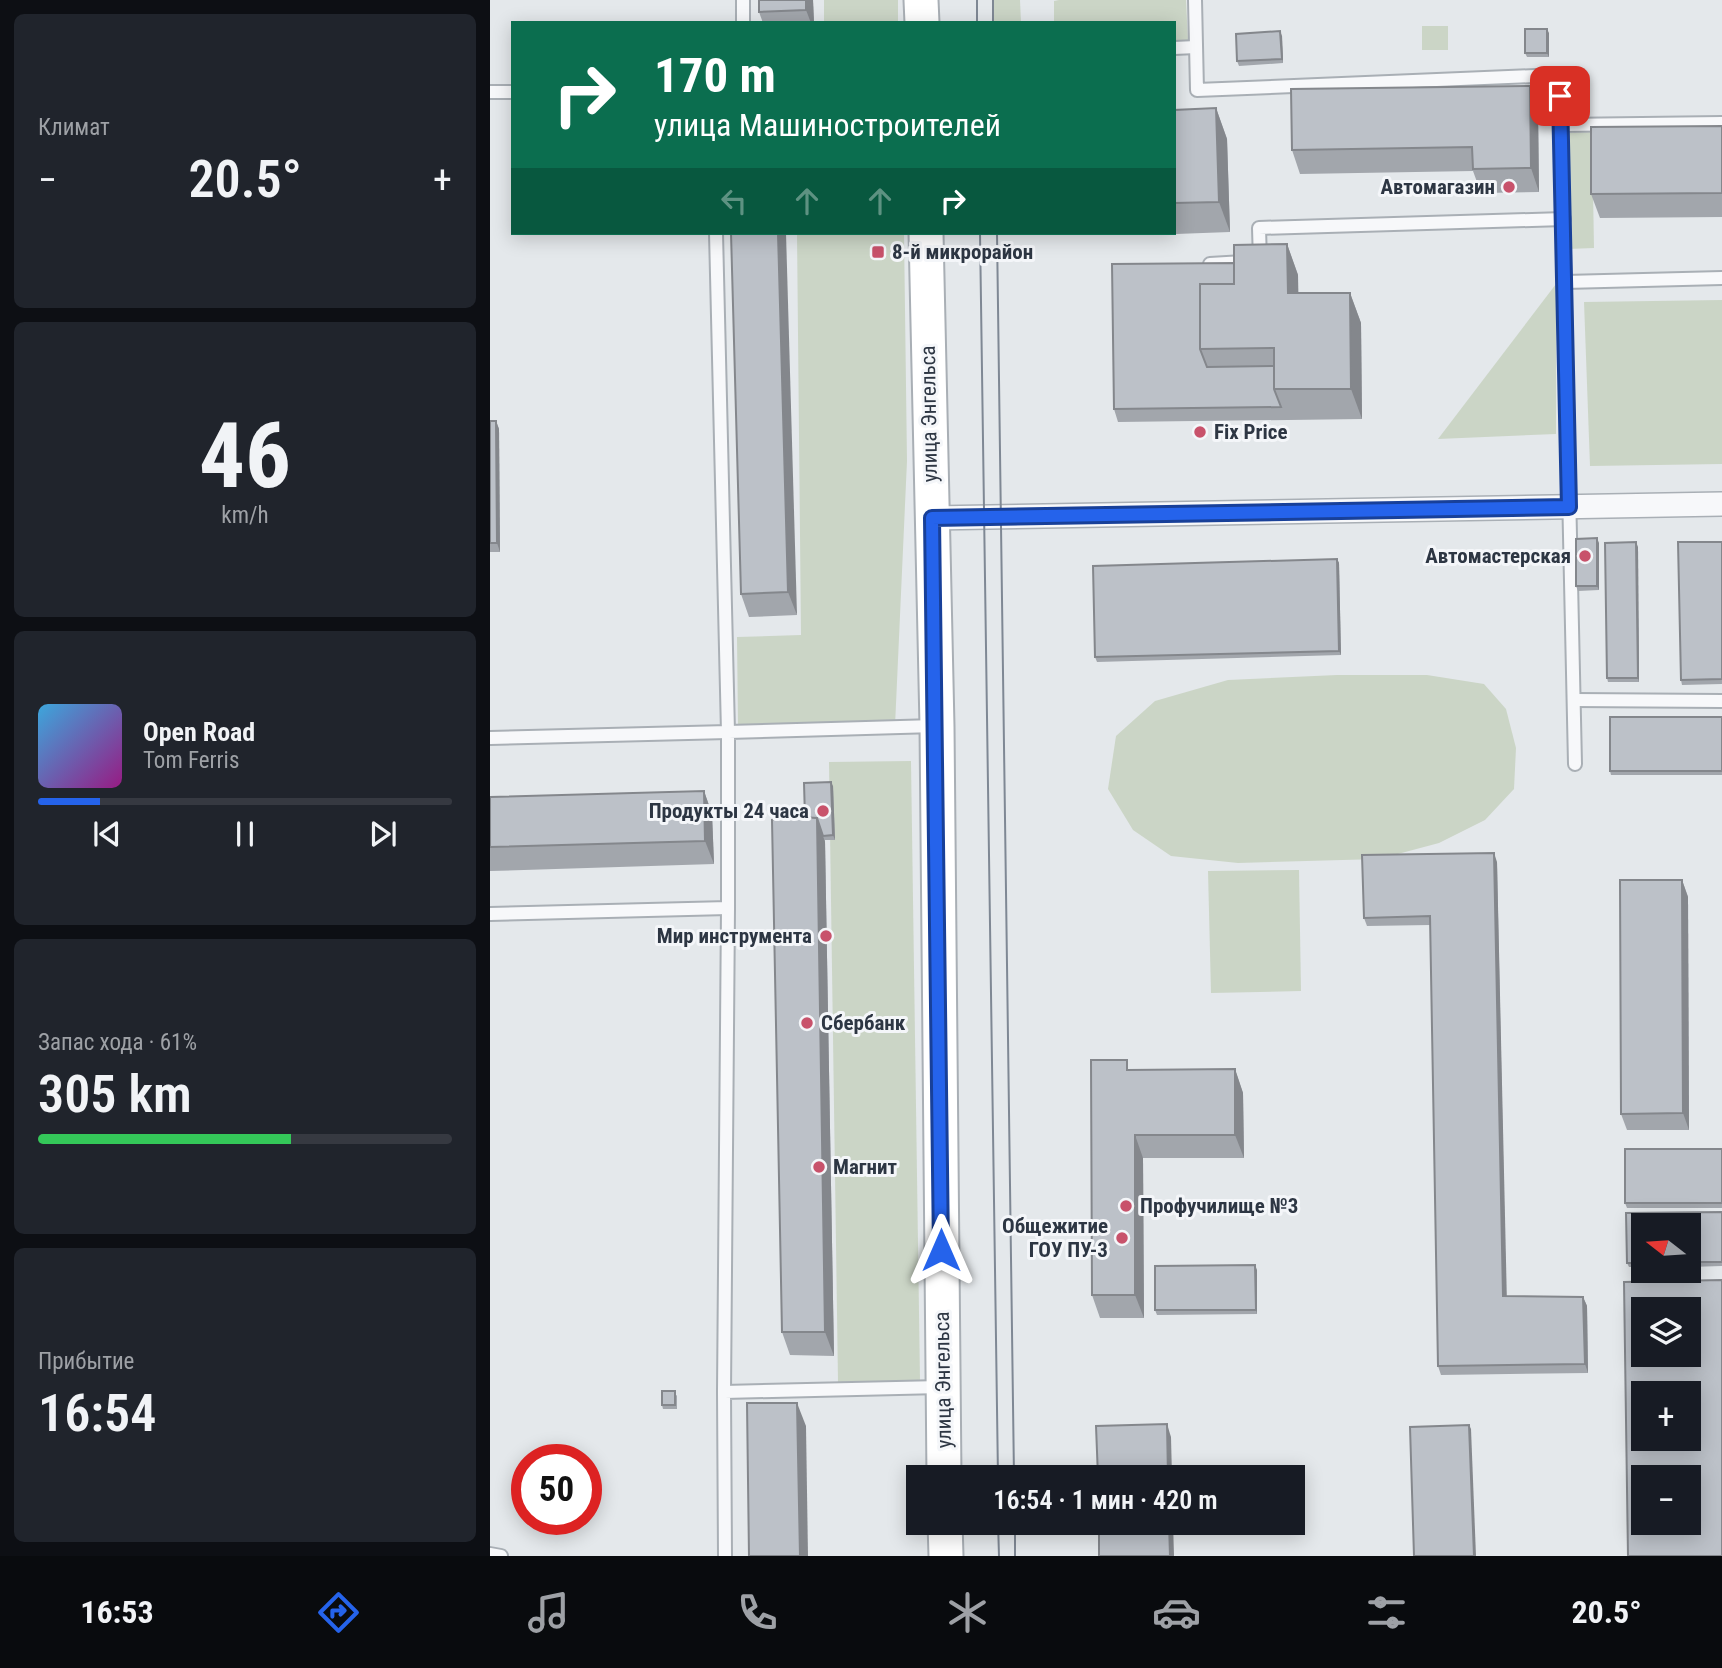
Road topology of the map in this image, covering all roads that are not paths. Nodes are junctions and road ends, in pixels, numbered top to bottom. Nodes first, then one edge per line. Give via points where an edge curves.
1 (743, 0) edge
2 (921, 0) edge
3 (1195, 0) edge
4 (743, 21) edge
5 (922, 21) edge
6 (1196, 47) junction
7 (1176, 48) edge
8 (490, 92) edge
9 (511, 92) edge
10 (1722, 123) edge
11 (1561, 125) junction
12 (1564, 219) junction
13 (716, 235) edge
14 (926, 235) edge
15 (1193, 264) edge
16 (1722, 278) edge
17 (1565, 282) junction
18 (1722, 505) edge
19 (1569, 507) junction
20 (932, 518) junction
21 (1574, 700) junction
22 (1722, 701) edge
23 (937, 726) junction
24 (728, 732) junction
25 (490, 738) edge
26 (1576, 764) dead end
27 (729, 908) junction
28 (490, 914) edge
29 (942, 1387) junction
30 (724, 1392) junction
31 (944, 1465) edge
32 (946, 1535) edge
33 (490, 1554) edge
34 (501, 1556) edge
35 (725, 1556) edge
36 (946, 1556) edge

1 - 4 lane
2 - 5 main road
3 - 6 lane
6 - 7 lane
6 - 11 lane via 1198,90 1559,75
8 - 9 lane
10 - 11 lane
11 - 12 lane
12 - 15 lane via 1259,228 1260,261
12 - 17 lane
13 - 24 lane
14 - 20 main road, улица Энгельса
16 - 17 lane
17 - 19 lane
18 - 19 street
19 - 20 street
19 - 21 lane
20 - 23 main road, улица Энгельса
21 - 22 lane
21 - 26 lane
23 - 24 lane
23 - 29 main road, улица Энгельса
24 - 25 lane
24 - 27 lane
27 - 28 lane
27 - 30 lane
29 - 30 lane
29 - 31 main road, улица Энгельса
30 - 35 lane
32 - 36 main road
33 - 34 lane

